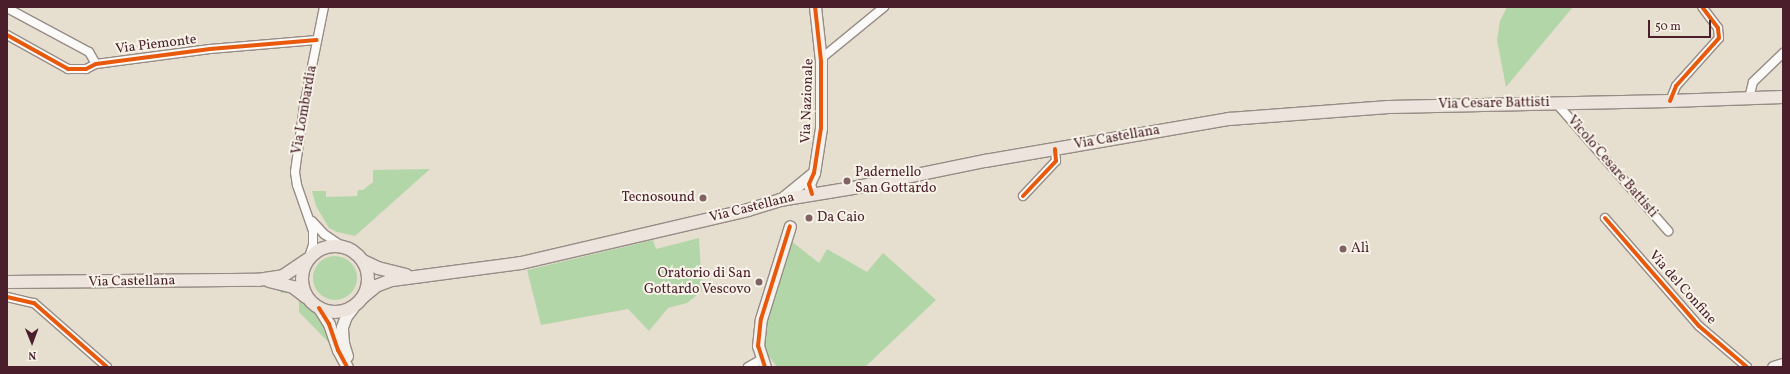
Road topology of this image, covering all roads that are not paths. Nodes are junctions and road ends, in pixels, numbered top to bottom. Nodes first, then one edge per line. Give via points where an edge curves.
1 (7, 7) edge
2 (324, 7) edge
3 (815, 7) edge
4 (884, 7) edge
5 (1702, 7) edge
6 (7, 35) edge
7 (317, 40) junction
8 (1783, 53) edge
9 (96, 64) junction
10 (821, 66) junction
11 (1783, 97) edge
12 (1750, 98) junction
13 (1670, 101) junction
14 (1557, 104) junction
15 (1205, 122) joint
16 (1055, 149) junction
17 (814, 173) junction
18 (812, 194) junction
19 (1023, 196) dead end
20 (780, 200) junction
21 (307, 213) junction
22 (1605, 218) dead end
23 (790, 226) dead end
24 (1668, 231) dead end
25 (342, 246) junction
26 (308, 259) junction
27 (363, 261) junction
28 (417, 276) junction
29 (258, 280) junction
30 (7, 282) edge
31 (7, 297) edge
32 (363, 297) junction
33 (308, 299) junction
34 (353, 307) junction
35 (318, 308) junction
36 (764, 363) edge
37 (1783, 364) edge
38 (107, 367) edge
39 (347, 367) edge
40 (352, 367) edge
41 (748, 367) edge
42 (1747, 367) edge
43 (1773, 367) edge

1 - 9 street via 89,52
2 - 7 street, Via Lombardia
3 - 10 street, Via Nazionale
4 - 10 street via 823,57
5 - 13 street via 1718,28 1719,38 1676,86
6 - 9 street, Via Piemonte via 68,69 86,69
7 - 9 street, Via Piemonte
7 - 21 street, Via Lombardia via 304,106 295,175
8 - 12 street via 1753,82
10 - 17 street, Via Nazionale via 821,128
11 - 12 main road, Via Cesare Battisti
12 - 13 main road, Via Cesare Battisti
13 - 14 main road, Via Cesare Battisti
14 - 15 main road, Via Cesare Battisti via 1389,107
14 - 24 street, Vicolo Cesare Battisti
15 - 16 main road, Via Castellana
16 - 18 main road, Via Castellana
16 - 19 street via 1056,161
17 - 18 street, Via Nazionale via 808,184
17 - 20 street
18 - 20 main road, Via Castellana
20 - 28 main road, Via Castellana via 748,210 521,263
21 - 25 street, Via Lombardia via 321,232
21 - 26 street, Via Lombardia via 313,234
22 - 42 street, Via del Confine via 1699,326
23 - 36 street via 761,319 758,346
25 - 26 main road via 324,247
25 - 27 main road via 350,249
26 - 29 main road, Via Castellana via 283,276
26 - 33 main road via 301,273 301,282
27 - 28 main road, Via Castellana via 385,271
27 - 32 main road via 368,276
28 - 32 main road, Via Castellana via 385,282
29 - 30 main road, Via Castellana
29 - 33 main road, Via Castellana via 291,286
31 - 38 street via 34,303
32 - 34 main road
33 - 35 main road
34 - 35 main road via 340,312
34 - 40 street via 344,320 342,330 345,350
35 - 39 street via 329,324
36 - 41 street
37 - 43 street

